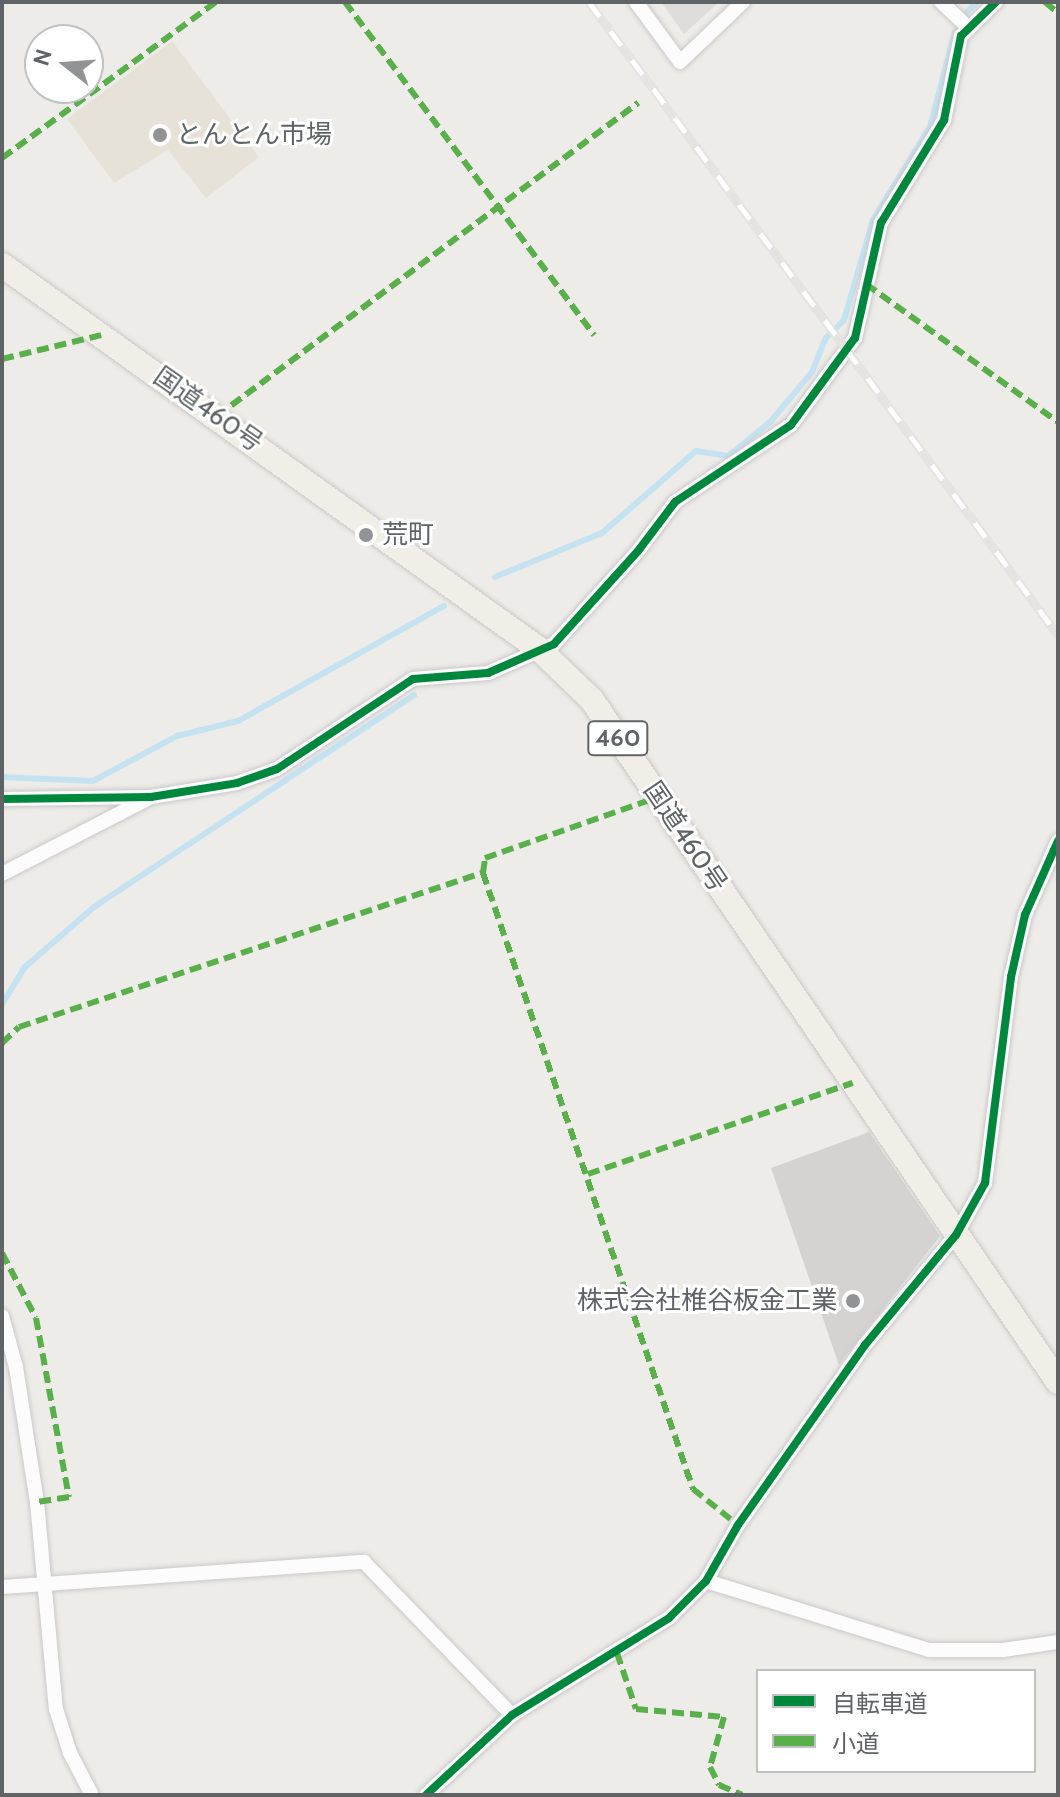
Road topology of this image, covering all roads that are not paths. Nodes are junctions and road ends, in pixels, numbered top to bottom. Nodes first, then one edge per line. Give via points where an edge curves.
1 (636, 2) edge
2 (743, 2) edge
3 (941, 2) edge
4 (996, 2) edge
5 (967, 26) junction
6 (2, 265) edge
7 (539, 649) junction
8 (151, 797) junction
9 (2, 799) edge
10 (1058, 841) edge
11 (2, 874) edge
12 (956, 1235) junction
13 (2, 1316) edge
14 (1058, 1382) edge
15 (706, 1581) junction
16 (44, 1584) junction
17 (2, 1587) edge
18 (1058, 1642) edge
19 (512, 1715) junction
20 (92, 1795) edge
21 (426, 1795) edge

1 - 2 street via 680,62
3 - 5 street
4 - 5 street
5 - 7 street via 944,120 881,223 855,338 791,425 675,502 584,613 554,644
6 - 7 highway, 国道460号 / 460
7 - 8 street via 488,673 413,679 277,769 237,783
7 - 12 highway, 国道460号 / 460 via 592,700
8 - 9 street
8 - 11 street
10 - 12 street via 1025,915 1011,977 985,1183
12 - 14 highway, 国道460号 / 460
12 - 15 street via 865,1345 738,1525
13 - 16 street via 32,1472
15 - 18 street via 929,1650 1003,1650
15 - 19 street via 669,1618
16 - 17 street
16 - 19 street via 364,1562
16 - 20 street via 56,1709 70,1753
19 - 21 street

